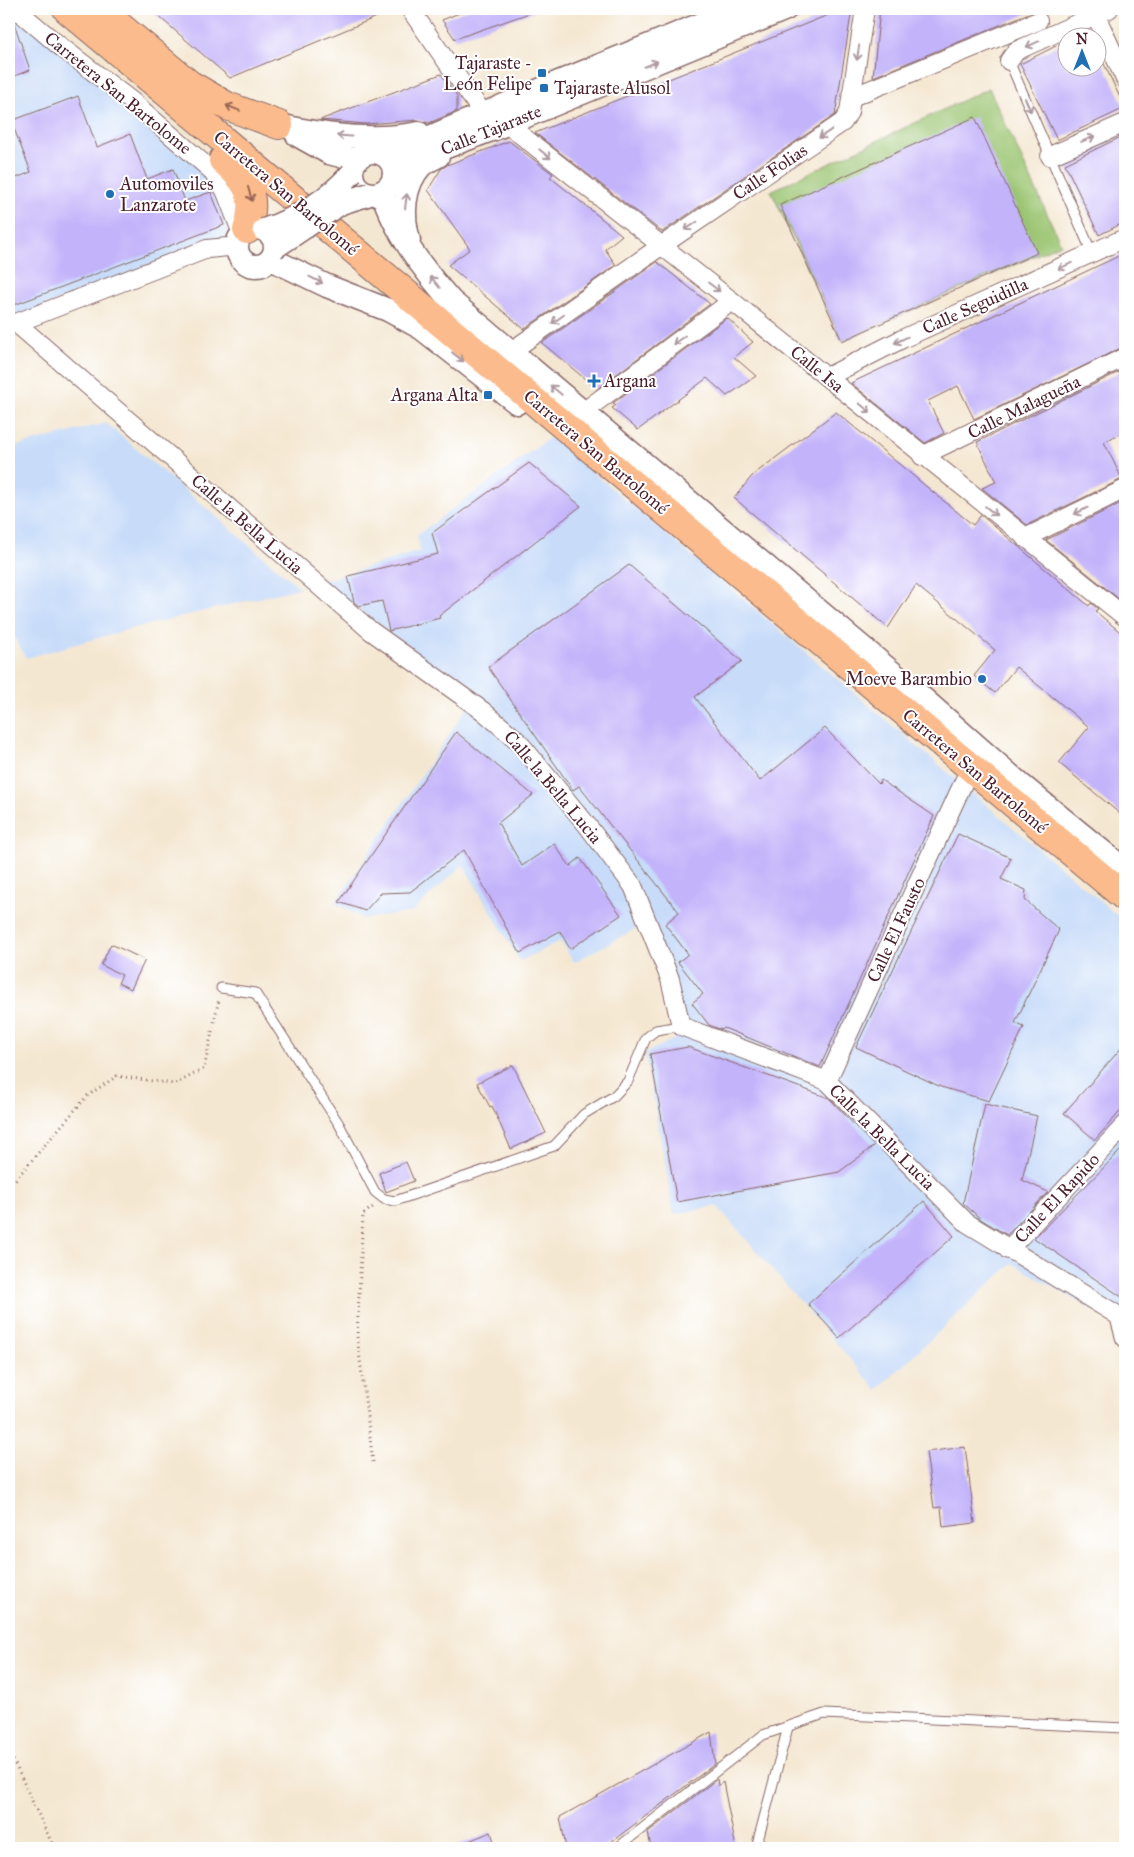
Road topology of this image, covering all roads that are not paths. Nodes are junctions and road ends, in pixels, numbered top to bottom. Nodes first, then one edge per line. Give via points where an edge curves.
1 (16, 9) edge
2 (48, 9) edge
3 (67, 9) edge
4 (80, 9) edge
5 (99, 9) edge
6 (410, 9) edge
7 (738, 9) edge
8 (786, 9) edge
9 (865, 9) edge
10 (1099, 11) edge
11 (1038, 21) dead end
12 (1009, 60) joint
13 (1125, 78) edge
14 (852, 97) junction
15 (484, 115) junction
16 (1125, 123) edge
17 (507, 124) junction
18 (279, 125) junction
19 (458, 134) junction
20 (382, 154) junction
21 (1050, 156) junction
22 (354, 167) junction
23 (382, 187) junction
24 (1125, 238) edge
25 (256, 242) junction
26 (660, 246) junction
27 (411, 249) junction
28 (1092, 253) junction
29 (732, 301) junction
30 (510, 352) junction
31 (1125, 358) edge
32 (827, 378) junction
33 (583, 412) junction
34 (922, 456) junction
35 (1125, 489) edge
36 (1025, 538) junction
37 (1122, 611) edge
38 (936, 726) junction
39 (965, 779) junction
40 (1020, 784) junction
41 (1119, 875) edge
42 (1125, 897) edge
43 (1125, 912) edge
44 (221, 988) road end
45 (681, 1026) junction
46 (826, 1081) junction
47 (1125, 1125) edge
48 (1008, 1250) junction
49 (1125, 1338) edge
50 (788, 1727) junction
51 (1125, 1728) edge
52 (617, 1848) edge
53 (756, 1848) edge

1 - 25 street, Carretera San Bartolome via 134,103 211,170
2 -> 25 main road via 235,170 248,185
3 - 42 main road, Carretera San Bartolomé
4 - 38 main road, Carretera San Bartolomé
18 -> 5 main road via 227,106 189,84
6 - 15 street
7 - 15 street, Calle Tajaraste
17 -> 8 street, Calle Tajaraste
9 -> 14 street, Calle Folias
10 -> 12 street via 1016,51
10 - 13 street
11 - 14 street
12 -> 21 lane
14 -> 26 street, Calle Folias via 843,122
15 - 19 street, Calle Tajaraste
21 -> 16 street
17 - 19 street, Calle Tajaraste
17 -> 26 street, Calle Isa
19 -> 18 street via 368,138 308,132
18 - 22 street
19 - 20 street, Calle Tajaraste
19 - 23 street, Calle Tajaraste via 403,165
27 -> 19 street via 405,208 408,189 422,166
20 - 22 street via 368,152
20 - 23 street via 392,162
21 - 28 lane
22 - 23 street via 357,187
22 - 25 street, bridge via 335,192
23 - 25 street, bridge
23 - 27 street, Carretera San Bartolomé via 390,216
24 - 28 street, Calle Seguidilla
25 -> 39 street, Carretera San Bartolomé via 327,286 388,310 421,328 558,435
25 - 45 street, Calle la Bella Lucia via 207,249 16,324 372,631 518,740 633,886 670,979
26 -> 29 street, Calle Isa
26 -> 30 street, Calle Folias
30 -> 27 street, Carretera San Bartolomé via 451,301
28 -> 32 street, Calle Seguidilla
29 - 32 street, Calle Isa
29 -> 33 street
33 -> 30 street, Carretera San Bartolomé
31 - 34 street, Calle Malagueña
32 -> 34 street, Calle Isa
33 - 40 street, Carretera San Bartolomé
34 -> 36 street, Calle Isa
35 -> 36 street
36 - 37 street, Calle Isa
38 - 40 main road
38 - 41 main road, Carretera San Bartolomé
39 - 43 street, Carretera San Bartolomé
39 - 46 street, Calle El Fausto
40 - 41 main road via 1044,811
44 - 45 lane via 255,994 338,1124 375,1192 384,1199 394,1200 554,1146 584,1114 614,1096 628,1081 646,1038 656,1030
45 - 46 street, Calle la Bella Lucia
46 - 48 street, Calle la Bella Lucia via 967,1223
47 - 48 street, Calle El Rapido
48 - 49 street, Calle la Bella Lucia via 1119,1316
50 - 51 lane via 824,1714
50 - 52 lane via 763,1735
50 - 53 lane

